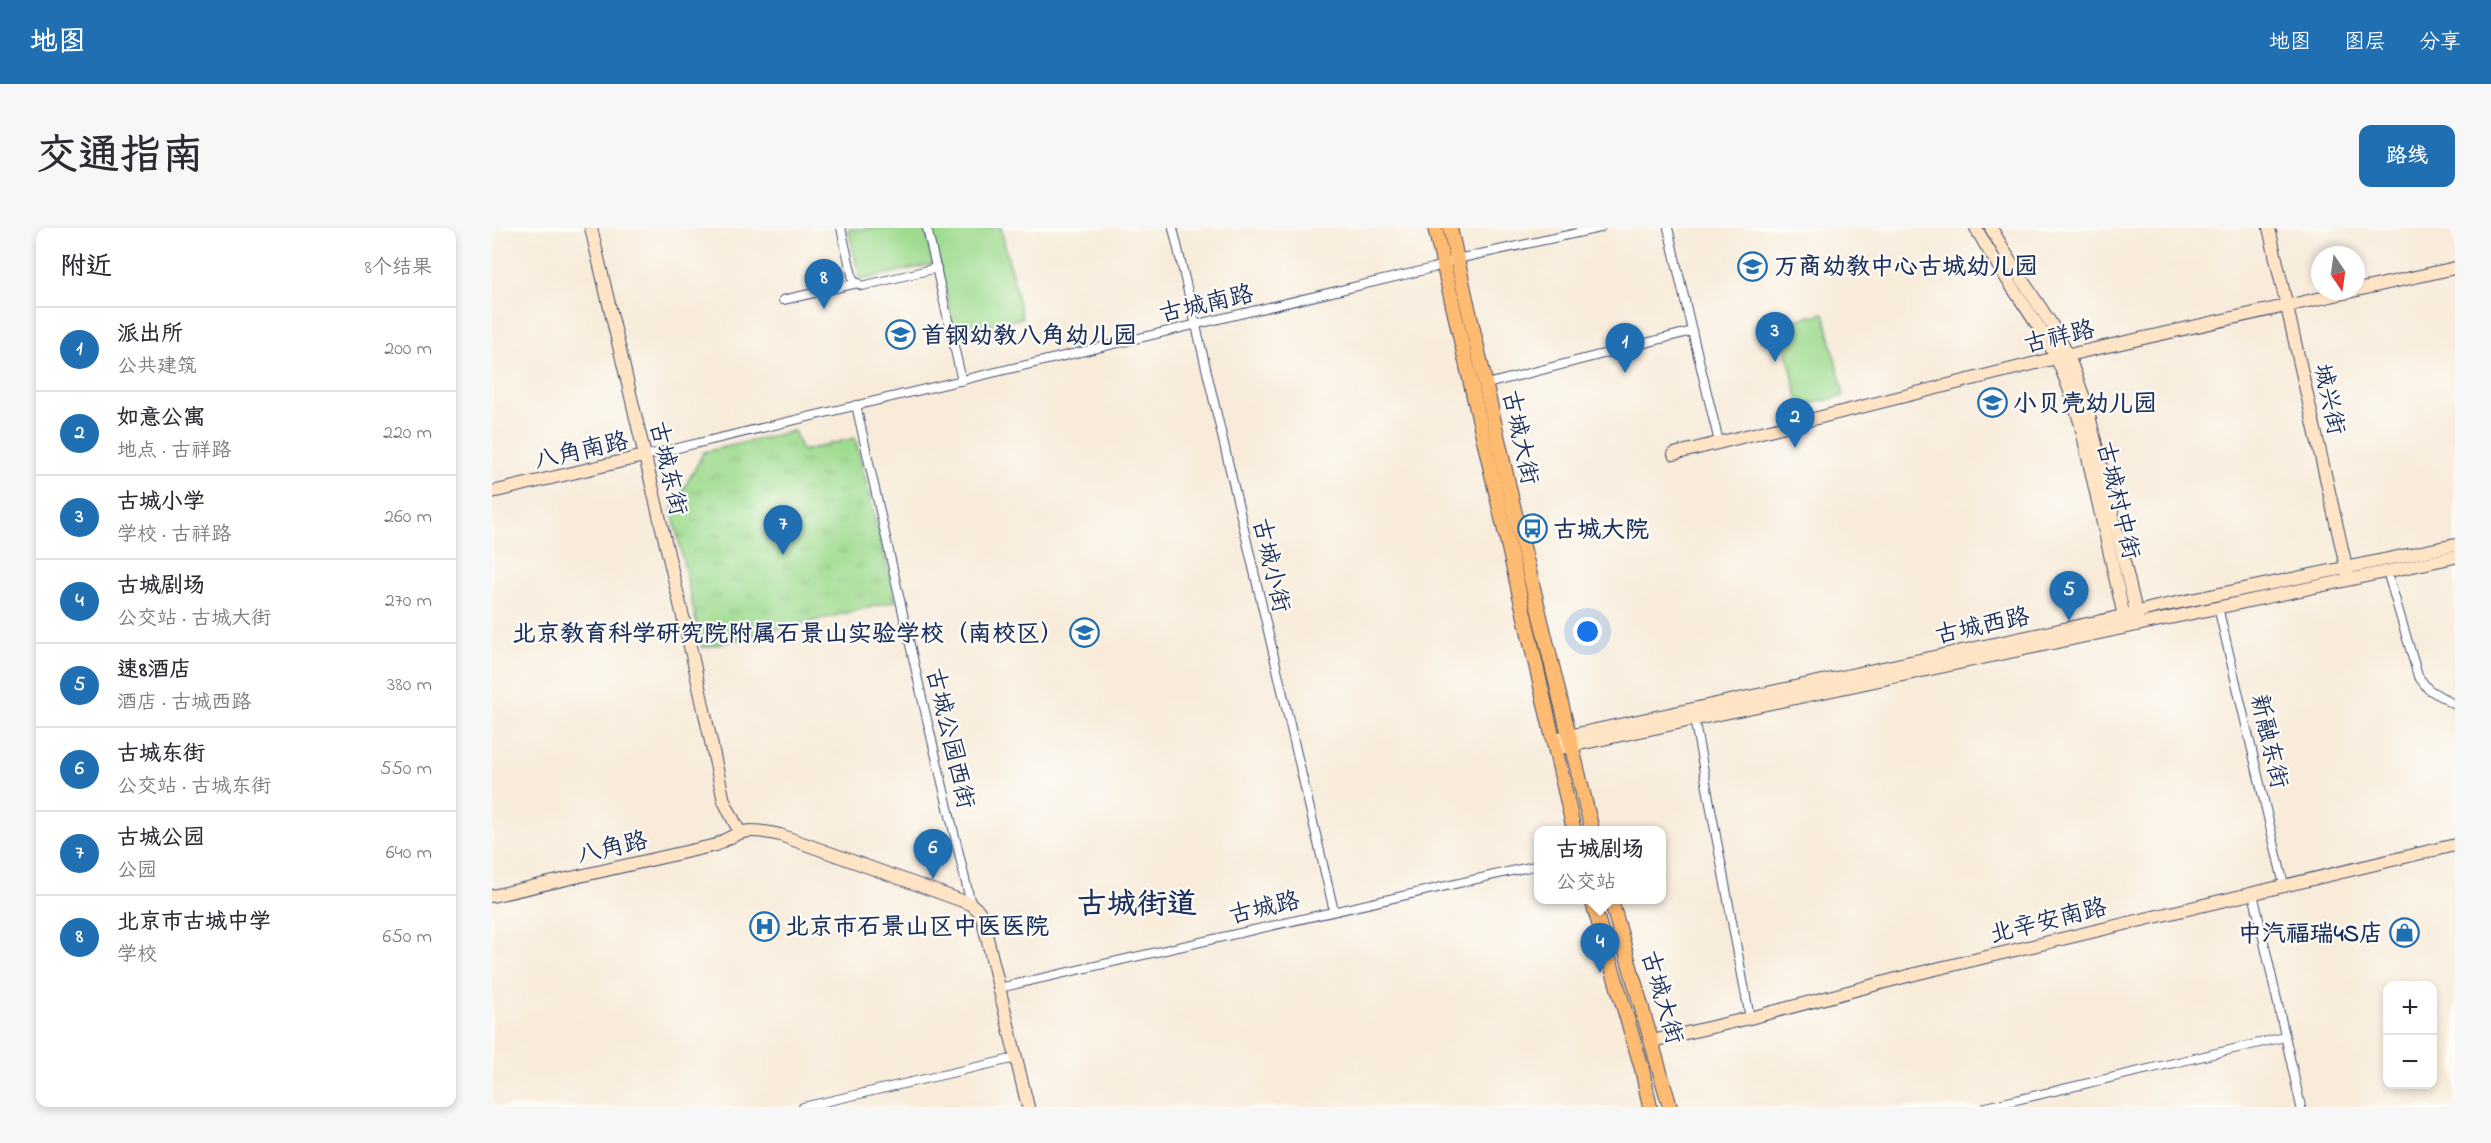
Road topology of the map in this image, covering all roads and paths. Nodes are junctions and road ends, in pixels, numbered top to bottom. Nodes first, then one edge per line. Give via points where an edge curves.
1 (591, 228) edge
2 (841, 228) edge
3 (927, 228) edge
4 (1173, 228) edge
5 (1435, 228) edge
6 (1450, 228) edge
7 (1600, 228) edge
8 (1668, 228) edge
9 (1976, 228) edge
10 (1991, 228) edge
11 (2269, 228) edge
12 (1457, 259) junction
13 (1443, 264) junction
14 (937, 268) junction
15 (2455, 268) edge
16 (858, 283) junction
17 (783, 300) dead end
18 (2288, 307) junction
19 (1197, 326) junction
20 (1692, 332) junction
21 (2062, 356) junction
22 (962, 381) junction
23 (1487, 384) junction
24 (856, 405) junction
25 (1719, 442) junction
26 (1674, 454) dead end
27 (644, 456) junction
28 (492, 492) edge
29 (2455, 545) edge
30 (2455, 557) edge
31 (2387, 571) junction
32 (2347, 574) junction
33 (2218, 607) junction
34 (2131, 620) junction
35 (2455, 705) edge
36 (1694, 718) junction
37 (1570, 740) junction
38 (1555, 744) junction
39 (1573, 826) edge
40 (1591, 826) edge
41 (739, 831) junction
42 (2455, 845) edge
43 (1534, 866) edge
44 (2284, 885) junction
45 (2253, 893) junction
46 (492, 896) edge
47 (971, 904) junction
48 (1593, 904) edge
49 (1612, 904) edge
50 (1334, 911) junction
51 (999, 988) junction
52 (1749, 1018) junction
53 (2285, 1036) junction
54 (1652, 1041) junction
55 (1016, 1058) junction
56 (803, 1107) edge
57 (1028, 1107) edge
58 (1650, 1107) edge
59 (1670, 1107) edge
60 (1986, 1107) edge
61 (2301, 1107) edge

1 - 27 street, 古城东街
2 - 16 street via 852,280
3 - 14 street
4 - 19 street, 古城小街
5 - 13 main road, 古城大街
6 - 12 main road, 古城大街
7 - 12 street, 古城南路
8 - 20 street
9 - 21 street, 古城村中街 via 1991,257
10 - 21 street, 古城村中街 via 2052,325
11 - 18 street, 城兴街
12 - 13 street, 古城南路
12 - 23 main road, 古城大街
13 - 19 street, 古城南路
13 - 38 main road, 古城大街
14 - 16 street via 862,286
14 - 22 street
15 - 18 street, 古祥路
16 - 17 street
18 - 21 street, 古祥路
18 - 32 street, 城兴街
19 - 22 street, 古城南路
19 - 50 street, 古城小街
20 - 23 street
20 - 25 street
21 - 25 street, 古祥路
21 - 34 street, 古城村中街
22 - 24 street, 古城南路
23 - 37 main road, 古城大街
24 - 27 street, 古城南路
24 - 47 street, 古城公园西街
25 - 26 street, 古祥路
27 - 28 street, 八角南路
27 - 41 street, 古城东街 via 724,801
29 - 32 street, 古城西路
30 - 31 street, 古城西路
31 - 32 street, 古城西路
31 - 35 street via 2418,676 2428,689
32 - 33 street, 古城西路
32 - 34 street, 古城西路
33 - 34 street, 古城西路
33 - 44 street, 新融东街
34 - 36 street, 古城西路
34 - 37 street, 古城西路
36 - 37 street, 古城西路
36 - 52 street
37 - 38 street, 古城西路
37 - 40 main road, 古城大街
38 - 39 main road, 古城大街
41 - 46 street, 八角路 via 716,845
41 - 47 street via 780,835
42 - 44 street, 北辛安南路 via 2387,865
43 - 50 street, 古城路
44 - 45 street, 北辛安南路
45 - 52 street, 北辛安南路
45 - 53 street
47 - 51 street via 982,917
48 - 58 main road, 古城大街
49 - 54 main road, 古城大街
50 - 51 street, 古城路
51 - 55 street
52 - 54 street, 北辛安南路
53 - 60 street
53 - 61 street
54 - 59 main road, 古城大街
55 - 56 street
55 - 57 street

